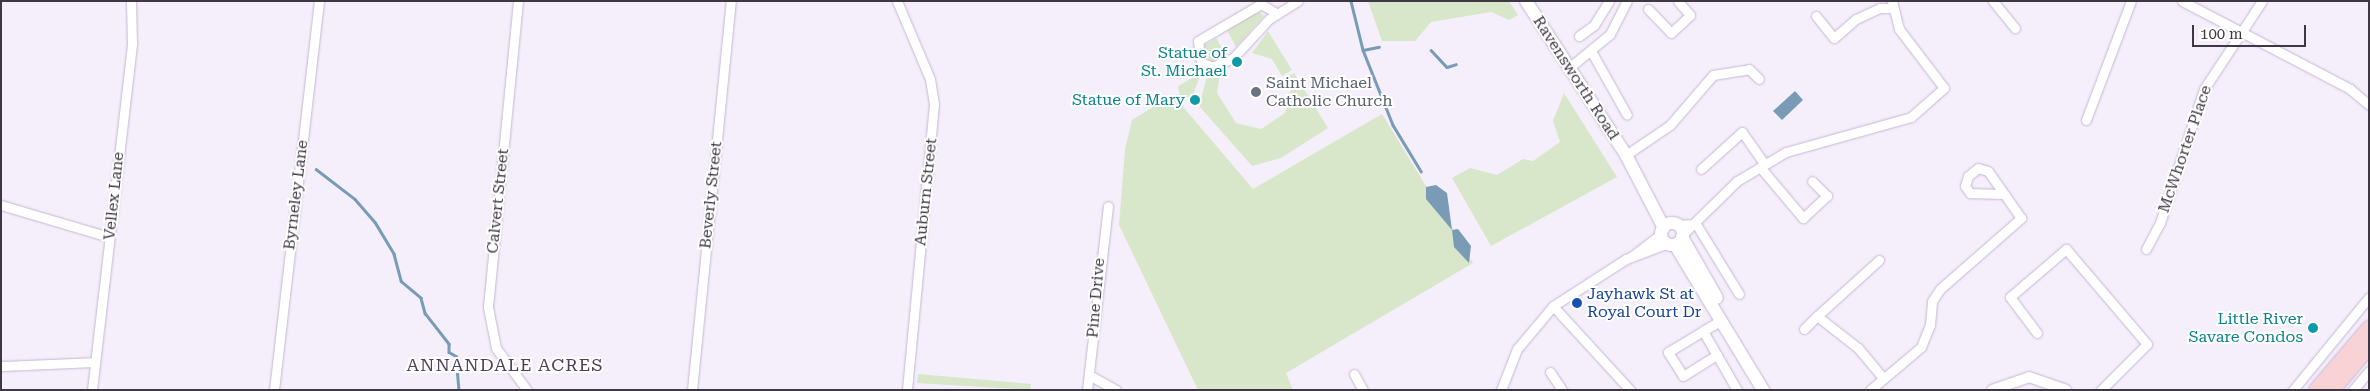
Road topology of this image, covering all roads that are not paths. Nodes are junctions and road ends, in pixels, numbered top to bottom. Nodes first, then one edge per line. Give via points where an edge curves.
1 (131, 1) edge
2 (319, 1) edge
3 (518, 1) edge
4 (731, 1) edge
5 (897, 1) edge
6 (1298, 1) edge
7 (1526, 1) edge
8 (1609, 1) edge
9 (1627, 1) edge
10 (1678, 1) edge
11 (1993, 1) edge
12 (2131, 1) edge
13 (2182, 1) edge
14 (2262, 1) edge
15 (1893, 5) edge
16 (1648, 9) dead end
17 (1276, 13) junction
18 (1816, 16) dead end
19 (2015, 28) dead end
20 (2240, 31) junction
21 (1579, 36) dead end
22 (1591, 51) junction
23 (1570, 67) junction
24 (1759, 79) dead end
25 (2369, 105) edge
26 (1627, 116) dead end
27 (2086, 120) dead end
28 (1626, 155) junction
29 (1762, 166) junction
30 (1701, 168) dead end
31 (1812, 181) dead end
32 (2001, 194) dead end
33 (1, 205) edge
34 (1108, 206) dead end
35 (1696, 224) junction
36 (1672, 234) junction
37 (109, 237) junction
38 (2146, 249) dead end
39 (1880, 260) dead end
40 (1739, 294) dead end
41 (2369, 297) edge
42 (1553, 306) junction
43 (1817, 316) junction
44 (1720, 321) junction
45 (2369, 328) edge
46 (1804, 329) dead end
47 (1704, 332) junction
48 (2037, 333) dead end
49 (2369, 348) edge
50 (1718, 355) junction
51 (95, 362) junction
52 (1, 366) edge
53 (1550, 372) dead end
54 (2369, 372) edge
55 (1354, 374) dead end
56 (1089, 375) junction
57 (1884, 379) junction
58 (1625, 388) edge
59 (92, 390) edge
60 (274, 390) edge
61 (527, 390) edge
62 (692, 390) edge
63 (907, 390) edge
64 (1087, 390) edge
65 (1116, 390) edge
66 (1363, 390) edge
67 (1502, 390) edge
68 (1562, 390) edge
69 (1737, 390) edge
70 (1763, 390) edge
71 (1870, 390) edge
72 (1992, 390) edge
73 (2066, 390) edge
74 (2101, 390) edge
75 (2293, 390) edge
76 (2316, 390) edge
77 (2333, 390) edge
78 (2353, 390) edge

1 - 37 street, Vellex Lane via 132,43
2 - 60 street, Byrneley Lane
3 - 61 street, Calvert Street via 488,307 496,348
4 - 62 street, Beverly Street
5 - 63 street, Auburn Street via 930,79 934,104
6 - 17 street
7 - 23 main road, Ravensworth Road
8 - 21 street via 1594,25
9 - 22 street via 1616,25
10 - 16 street via 1690,15 1671,33
11 - 19 street
12 - 27 street
13 - 20 street
14 - 20 street, McWhorter Place
15 - 18 street via 1856,19 1834,38
15 - 29 street via 1899,29 1944,88 1911,117 1825,138
17 - 17 street via 1261,4 1198,41 1201,62 1212,67 1233,58
20 - 25 street via 2350,89
20 - 38 street, McWhorter Place via 2204,89 2160,223
22 - 23 street
22 - 26 street
23 - 28 main road, Ravensworth Road
24 - 28 street via 1749,69 1713,75 1670,125
28 - 36 main road, Ravensworth Road via 1644,175
29 - 30 street via 1742,132
29 - 31 street via 1803,218 1827,196
29 - 35 street via 1737,181
32 - 57 street via 2021,218 1940,289 1932,301 1925,340
33 - 37 street
34 - 56 street, Pine Drive
35 - 36 street
35 - 40 street
36 - 42 street
36 - 44 main road, Ravensworth Road
37 - 51 street, Vellex Lane
39 - 43 street
41 - 75 street
42 - 58 street
42 - 67 street via 1517,349
43 - 46 street
43 - 57 street via 1858,348
44 - 47 street
44 - 70 main road, Ravensworth Road
45 - 76 main road
47 - 50 street
47 - 50 street via 1668,352 1683,376
48 - 74 street via 2010,298 2066,249 2147,344
49 - 77 main road
50 - 69 street
51 - 52 street
51 - 59 street, Vellex Lane
53 - 68 street
54 - 78 street
55 - 66 street
56 - 64 street, Pine Drive
56 - 65 street
57 - 71 street
72 - 73 street via 2007,381 2036,378

